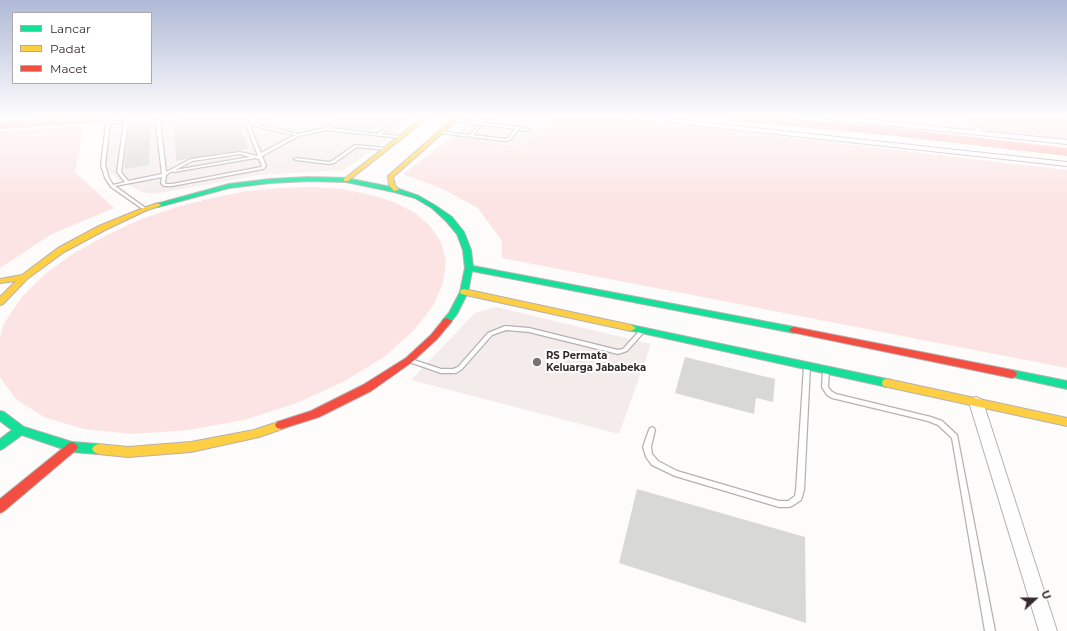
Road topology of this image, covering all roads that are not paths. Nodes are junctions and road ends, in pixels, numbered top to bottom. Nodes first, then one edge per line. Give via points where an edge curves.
1 (105, 146) edge
2 (123, 146) edge
3 (161, 146) edge
4 (255, 146) edge
5 (277, 146) edge
6 (355, 146) edge
7 (363, 146) edge
8 (424, 146) edge
9 (907, 146) edge
10 (386, 148) joint
11 (259, 156) junction
12 (296, 159) dead end
13 (1067, 164) edge
14 (170, 171) junction
15 (164, 175) junction
16 (346, 180) junction
17 (127, 182) junction
18 (112, 186) junction
19 (396, 190) junction
20 (145, 209) junction
21 (469, 268) junction
22 (24, 277) junction
23 (0, 281) edge
24 (464, 292) junction
25 (0, 302) edge
26 (643, 330) junction
27 (409, 360) junction
28 (807, 366) junction
29 (826, 369) junction
30 (1067, 385) edge
31 (976, 402) junction
32 (0, 415) edge
33 (1067, 422) edge
34 (20, 430) junction
35 (652, 430) dead end
36 (0, 446) edge
37 (72, 447) junction
38 (0, 507) edge
39 (990, 631) edge
40 (1048, 631) edge

1 - 18 lane via 103,165
2 - 17 lane via 119,172
3 - 15 lane
4 - 11 lane
5 - 11 lane
6 - 12 lane via 330,163
7 - 10 lane
8 - 19 main road via 390,176
9 - 13 street
10 - 16 main road
11 - 14 lane
11 - 14 lane via 240,153 191,160
11 - 15 lane via 264,166 257,170 172,185 163,183
14 - 15 lane
15 - 17 lane
16 - 19 main road
16 - 20 main road via 278,180 229,186
17 - 18 lane
18 - 20 lane
19 - 21 main road via 434,207 449,219 461,234 467,250
20 - 22 main road via 61,250
21 - 24 main road
21 - 30 main road
22 - 23 main road
22 - 25 main road
24 - 26 main road
24 - 27 main road via 453,314 434,337
26 - 27 lane via 625,350 618,352 529,330 505,328 490,334 460,368 454,371 441,372
26 - 28 main road
27 - 37 main road via 367,388 321,410 255,434 191,447 136,451
28 - 29 main road
28 - 35 lane via 800,490 798,498 789,504 779,504 682,475 655,463 647,447
29 - 31 main road
29 - 39 lane via 825,387 834,396 929,418 940,423 955,437
31 - 33 main road
31 - 40 street
32 - 34 main road
34 - 36 main road
34 - 37 main road
37 - 38 main road

